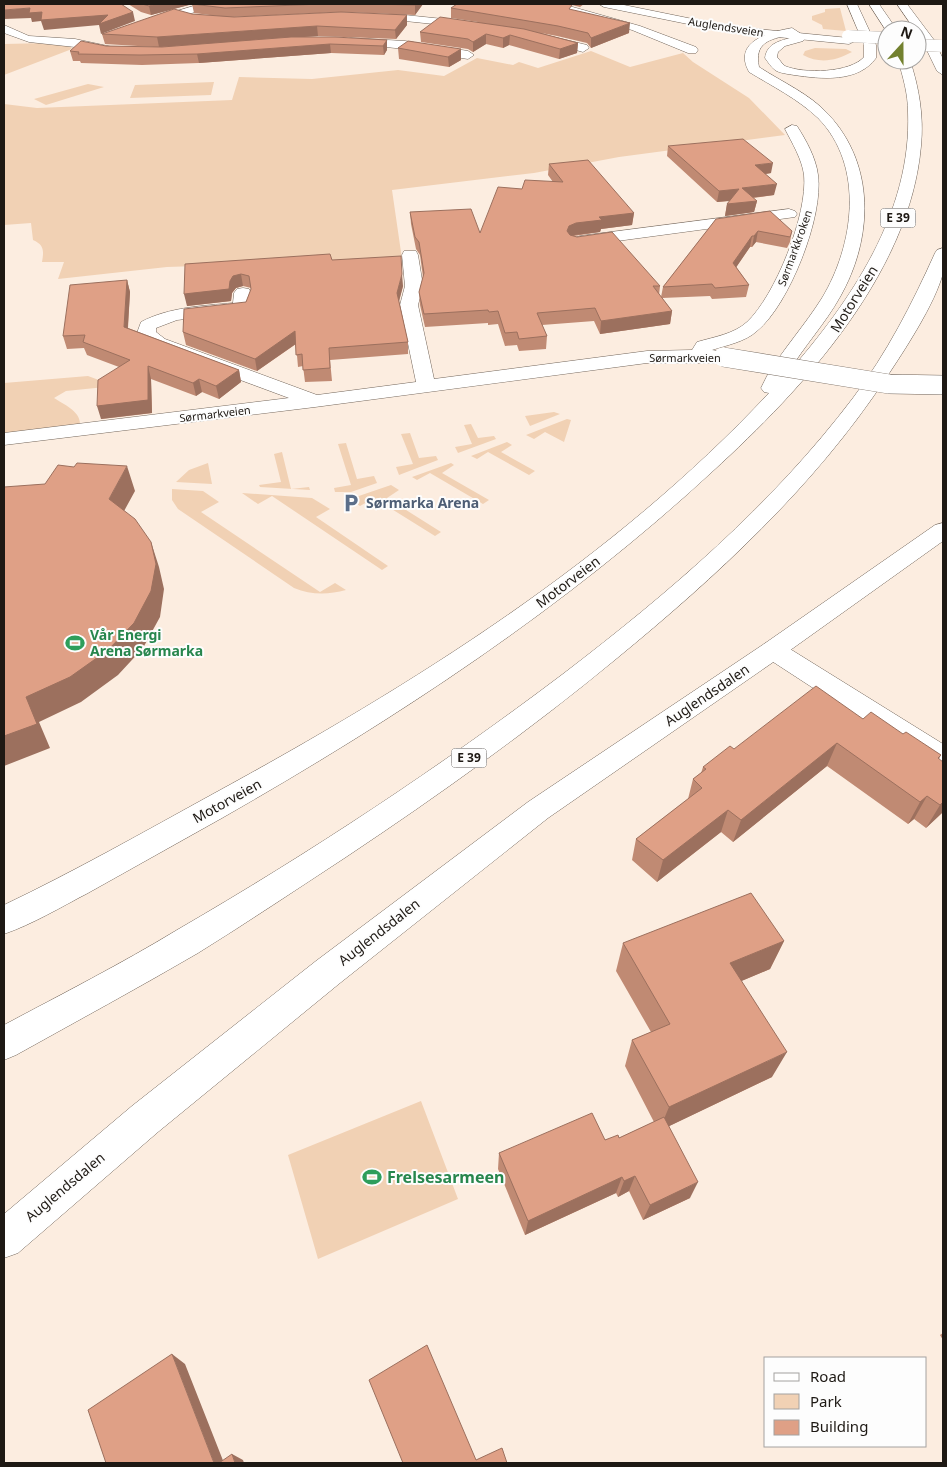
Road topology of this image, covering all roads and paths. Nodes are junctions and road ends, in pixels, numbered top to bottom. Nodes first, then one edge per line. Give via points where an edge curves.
1 (211, 4) edge
2 (551, 4) edge
3 (604, 4) edge
4 (627, 4) edge
5 (852, 4) edge
6 (874, 4) edge
7 (903, 4) edge
8 (175, 14) junction
9 (668, 15) junction
10 (136, 16) dead end
11 (360, 17) edge
12 (203, 19) edge
13 (884, 20) edge
14 (151, 21) junction
15 (487, 27) edge
16 (4, 28) edge
17 (134, 28) edge
18 (743, 28) junction
19 (774, 34) junction
20 (796, 34) junction
21 (529, 35) edge
22 (108, 37) edge
23 (24, 38) junction
24 (849, 38) junction
25 (877, 38) edge
26 (927, 39) edge
27 (943, 40) edge
28 (339, 41) edge
29 (4, 42) edge
30 (877, 42) edge
31 (927, 45) edge
32 (943, 46) edge
33 (82, 48) junction
34 (583, 48) edge
35 (692, 50) dead end
36 (122, 51) edge
37 (468, 54) edge
38 (907, 70) edge
39 (943, 71) edge
40 (792, 130) dead end
41 (789, 214) dead end
42 (576, 242) edge
43 (943, 253) edge
44 (410, 255) dead end
45 (939, 268) edge
46 (243, 293) dead end
47 (699, 356) junction
48 (426, 385) junction
49 (943, 385) edge
50 (315, 401) junction
51 (758, 418) junction
52 (4, 439) edge
53 (943, 530) edge
54 (774, 650) junction
55 (943, 758) edge
56 (4, 920) edge
57 (4, 1043) edge
58 (4, 1239) edge

1 - 8 main road
2 - 35 main road via 636,28
3 - 9 main road, Auglendsveien
4 - 9 main road, Auglendsveien
5 - 20 main road via 871,49 870,58 862,67 849,72 823,74 780,68 771,58 772,51 799,39
6 - 13 main road
7 - 32 main road via 923,14
7 - 39 main road via 928,40
8 - 12 main road
8 - 14 main road
9 - 18 main road, Auglendsveien
10 - 14 main road
11 - 15 main road via 436,20
14 - 17 main road
16 - 23 main road
18 - 19 main road, Auglendsveien
18 - 20 main road, Auglendsveien
19 - 20 main road, E 39
19 - 51 main road, E 39 via 754,47 751,53 753,69 810,106 832,126 854,171 858,210 849,255 833,295 777,373
20 - 24 main road, Auglendsveien
21 - 34 main road
22 - 33 main road
23 - 29 main road
23 - 33 main road
24 - 25 main road, bridge
24 - 30 main road
26 - 27 main road
28 - 37 main road via 405,45
31 - 32 main road, bridge
33 - 36 main road
38 - 51 main road, Motorveien / E 39 via 913,93 915,130 911,171 897,219 871,274 829,338
40 - 47 main road, Sørmarkkroken via 808,164 812,189 809,209 789,268 762,319 752,328 704,346
41 - 42 main road
43 - 45 main road, E 39
44 - 48 main road via 414,286 409,305
45 - 57 main road, E 39 via 884,368 808,465 731,545 625,640 441,778 315,861 186,942
46 - 50 main road via 242,308 166,316 150,323 146,332 158,343
47 - 48 main road, Sørmarkveien via 647,357
47 - 49 main road, Sørmarkveien, bridge via 723,357 889,384
48 - 50 main road, Sørmarkveien
50 - 52 main road, Sørmarkveien
51 - 56 main road, Motorveien / E 39 via 684,489 620,542 489,640 356,726 246,791
53 - 54 main road, Auglendsdalen
54 - 55 main road
54 - 58 main road, Auglendsdalen via 530,816 144,1119

